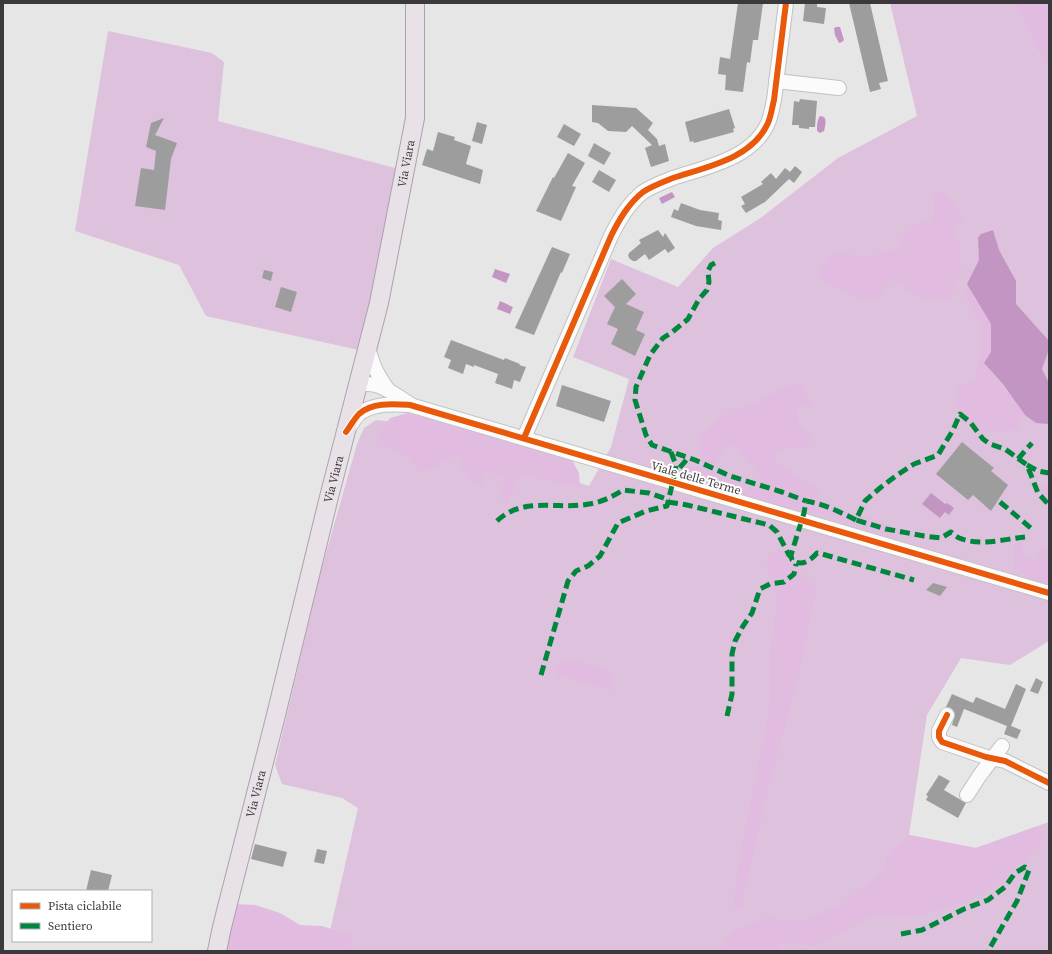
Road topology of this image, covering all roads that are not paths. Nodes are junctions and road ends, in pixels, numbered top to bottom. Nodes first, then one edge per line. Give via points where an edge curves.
1 (415, 3) edge
2 (786, 3) edge
3 (776, 81) junction
4 (838, 88) dead end
5 (368, 346) junction
6 (357, 389) junction
7 (388, 390) junction
8 (410, 405) junction
9 (373, 407) junction
10 (346, 432) junction
11 (524, 438) junction
12 (1049, 593) edge
13 (947, 715) dead end
14 (1002, 746) dead end
15 (993, 758) junction
16 (1049, 783) edge
17 (967, 795) dead end
18 (217, 951) edge

1 - 5 main road, Via Viara via 415,118 379,303
2 - 3 street
3 - 4 street
3 - 11 street via 771,114 755,142 728,160 651,187 634,200 621,216
5 - 6 main road, Via Viara
5 - 7 street, Viale delle Terme via 377,374
6 - 7 street, Viale delle Terme via 363,383
6 - 9 street
6 - 10 main road, Via Viara
7 - 8 street, Viale delle Terme
8 - 9 street, Viale delle Terme via 390,404
8 - 11 street, Viale delle Terme
9 - 10 street, Viale delle Terme via 359,414
10 - 18 main road, Via Viara
11 - 12 street, Viale delle Terme
13 - 15 street via 939,731 942,742
14 - 15 street
15 - 16 street
15 - 17 street

